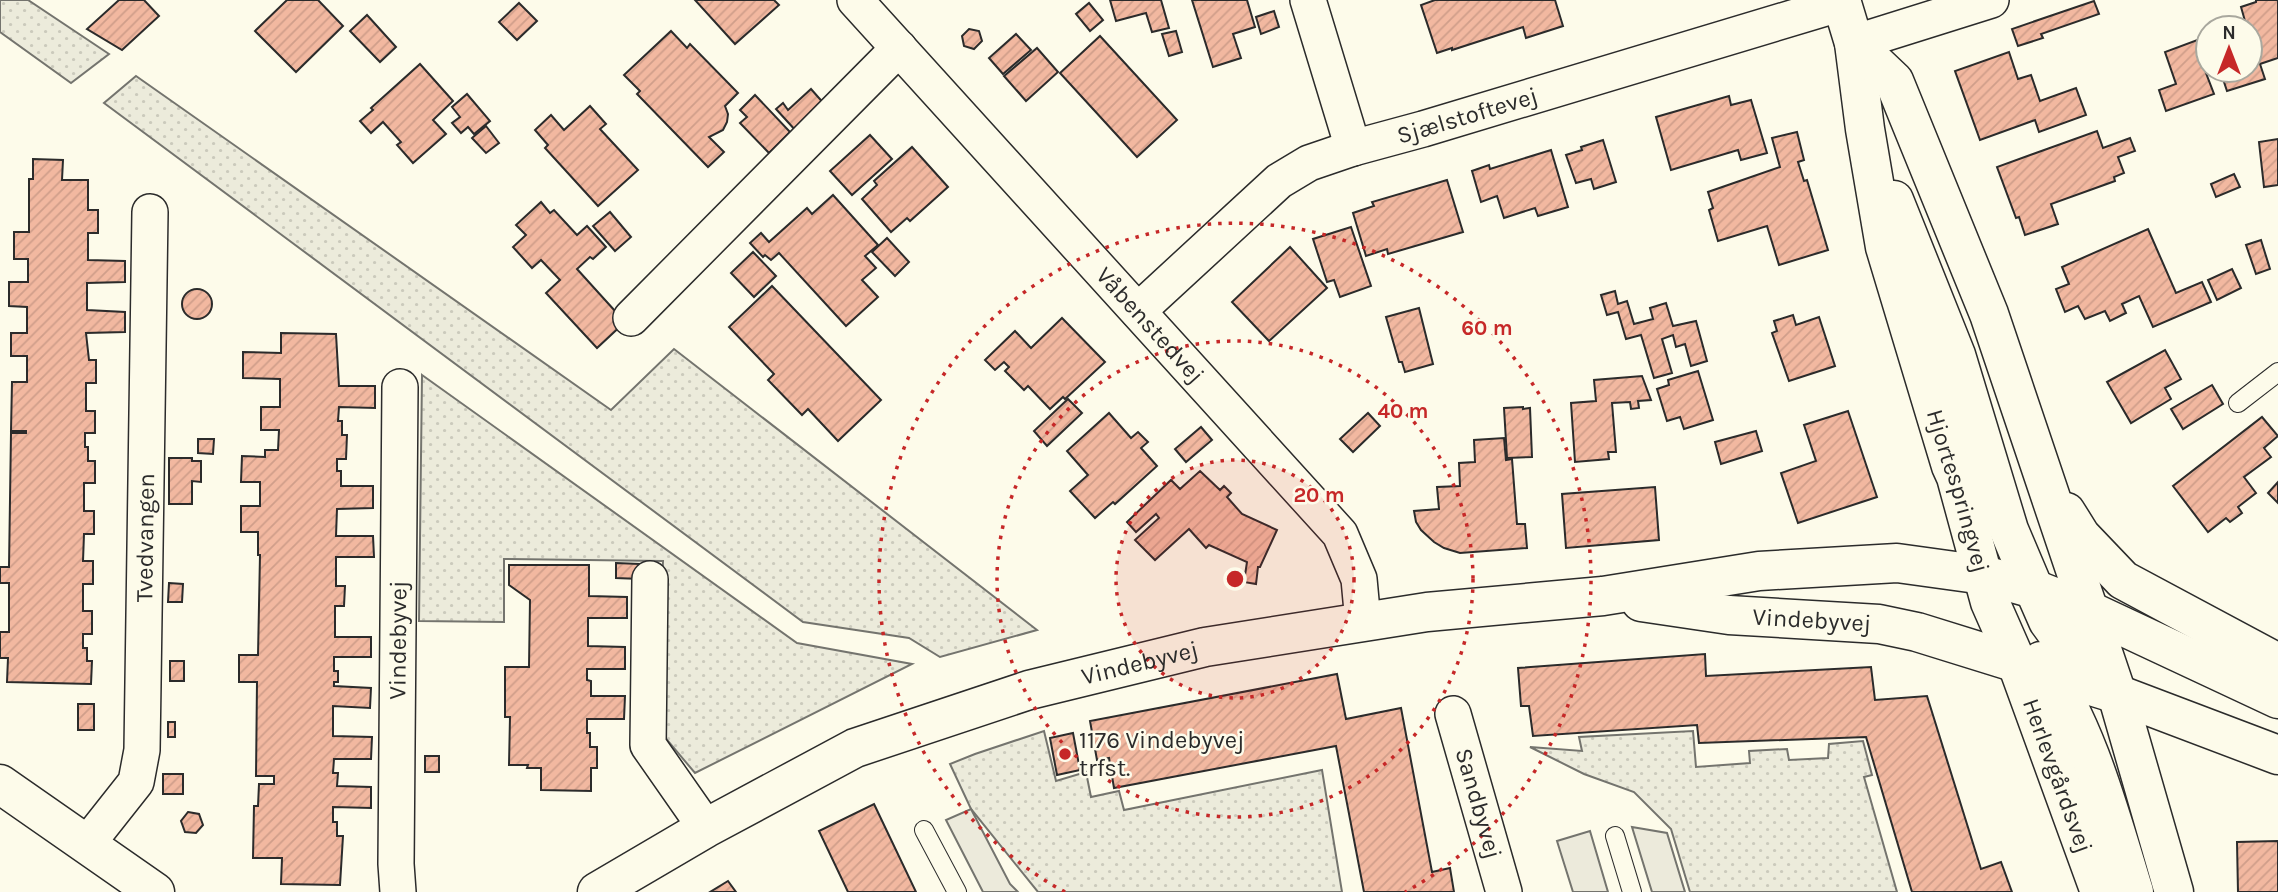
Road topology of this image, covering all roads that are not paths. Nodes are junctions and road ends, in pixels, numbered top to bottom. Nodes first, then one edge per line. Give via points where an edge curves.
1 (855, 0) edge
2 (1308, 0) edge
3 (1991, 0) edge
4 (1842, 2) edge
5 (1854, 43) junction
6 (899, 48) junction
7 (1865, 129) junction
8 (1353, 148) junction
9 (150, 212) dead end
10 (1139, 311) junction
11 (631, 318) dead end
12 (2278, 372) edge
13 (400, 387) dead end
14 (2238, 403) dead end
15 (2044, 478) junction
16 (650, 579) dead end
17 (1987, 589) junction
18 (1603, 596) junction
19 (2090, 611) junction
20 (1363, 622) junction
21 (2035, 637) junction
22 (2278, 663) edge
23 (2118, 694) junction
24 (2278, 699) edge
25 (1453, 713) dead end
26 (2278, 755) edge
27 (0, 784) edge
28 (706, 828) junction
29 (924, 830) dead end
30 (1615, 836) dead end
31 (87, 844) junction
32 (155, 892) edge
33 (398, 892) edge
34 (597, 892) edge
35 (957, 892) edge
36 (1504, 892) edge
37 (1632, 892) edge
38 (2100, 892) edge
39 (2134, 892) edge
40 (2174, 892) edge

1 - 6 street, Våbenstedvej
2 - 8 street
3 - 5 street
4 - 5 street, Hjortespringvej
4 - 8 street, Sjælstoftevej
5 - 7 street, Hjortespringvej
5 - 15 street, Hjortespringvej via 1894,81 1989,314
6 - 10 street, Våbenstedvej
6 - 11 street
7 - 17 street, Hjortespringvej via 1885,247
7 - 21 street via 1956,355 2009,530
8 - 10 street, Sjælstoftevej via 1309,163 1279,181
9 - 31 street, Tvedvangen via 142,750 136,782
10 - 20 street, Våbenstedvej via 1340,534 1359,579
12 - 14 lane
13 - 33 street, Vindebyvej
15 - 19 street
15 - 22 street via 2081,536 2123,580
16 - 28 street via 648,745
17 - 18 street, Vindebyvej via 1935,567 1897,563 1759,571
17 - 21 street, Hjortespringvej
17 - 21 street, Vindebyvej
18 - 20 street, Vindebyvej
18 - 21 street, Vindebyvej via 1730,615 1879,624 1917,632
19 - 21 street
19 - 23 street
19 - 24 street
20 - 28 street, Vindebyvej via 1205,647 1029,690 855,748
21 - 23 street
21 - 23 street
21 - 38 street, Herlevgårdsvej
21 - 39 street via 2086,743
23 - 26 street
23 - 40 street
25 - 36 street, Sandbyvej
27 - 31 street
28 - 34 street, Vindebyvej
29 - 35 lane
30 - 37 lane
31 - 32 street

